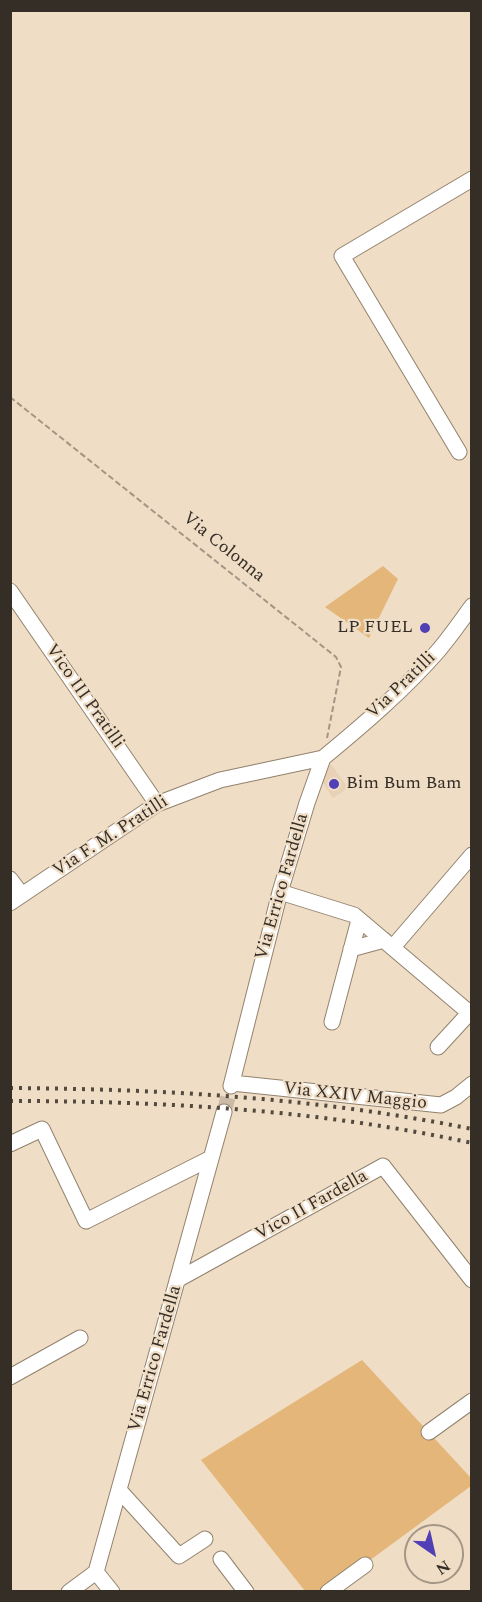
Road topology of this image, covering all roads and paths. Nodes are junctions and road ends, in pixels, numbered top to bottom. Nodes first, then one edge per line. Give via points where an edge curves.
1 (471, 179) edge
2 (10, 397) edge
3 (459, 452) dead end
4 (10, 591) edge
5 (471, 606) edge
6 (327, 738) dead end
7 (323, 758) junction
8 (157, 804) junction
9 (471, 855) edge
10 (10, 879) edge
11 (280, 892) junction
12 (16, 899) edge
13 (359, 920) junction
14 (388, 943) junction
15 (351, 949) junction
16 (471, 1013) edge
17 (332, 1022) dead end
18 (438, 1047) dead end
19 (471, 1084) edge
20 (232, 1085) joint
21 (224, 1112) tunnel mouth
22 (10, 1144) edge
23 (211, 1158) junction
24 (177, 1280) junction
25 (471, 1280) edge
26 (80, 1338) dead end
27 (10, 1377) edge
28 (471, 1401) edge
29 (429, 1432) dead end
30 (119, 1490) junction
31 (205, 1539) dead end
32 (220, 1558) dead end
33 (365, 1565) dead end
34 (96, 1572) junction
35 (69, 1592) edge
36 (112, 1592) edge
37 (246, 1592) edge
38 (328, 1592) edge

1 - 3 street via 342,256
2 - 6 path, Via Colonna via 336,657 341,667
4 - 8 street, Vico III Pratilli
5 - 7 street, Via Pratilli via 423,667
7 - 8 street, Via F. M. Pratilli via 220,780
7 - 11 street, Via Errico Fardella
8 - 12 street, Via F. M. Pratilli
9 - 14 street
10 - 12 street
11 - 13 street via 354,915
11 - 20 street, Via Errico Fardella
13 - 14 street
13 - 15 street
14 - 15 street
14 - 16 street
15 - 17 street
16 - 18 street
19 - 20 street, Via XXIV Maggio via 441,1105
21 - 23 street, Via Errico Fardella
22 - 23 street via 42,1129 86,1221
23 - 24 street, Via Errico Fardella
24 - 25 street, Vico II Fardella via 383,1166
24 - 30 street, Via Errico Fardella
26 - 27 street
28 - 29 street
30 - 31 street via 178,1556
30 - 34 street, Via Errico Fardella
32 - 37 street
33 - 38 street
34 - 35 street
34 - 36 street

